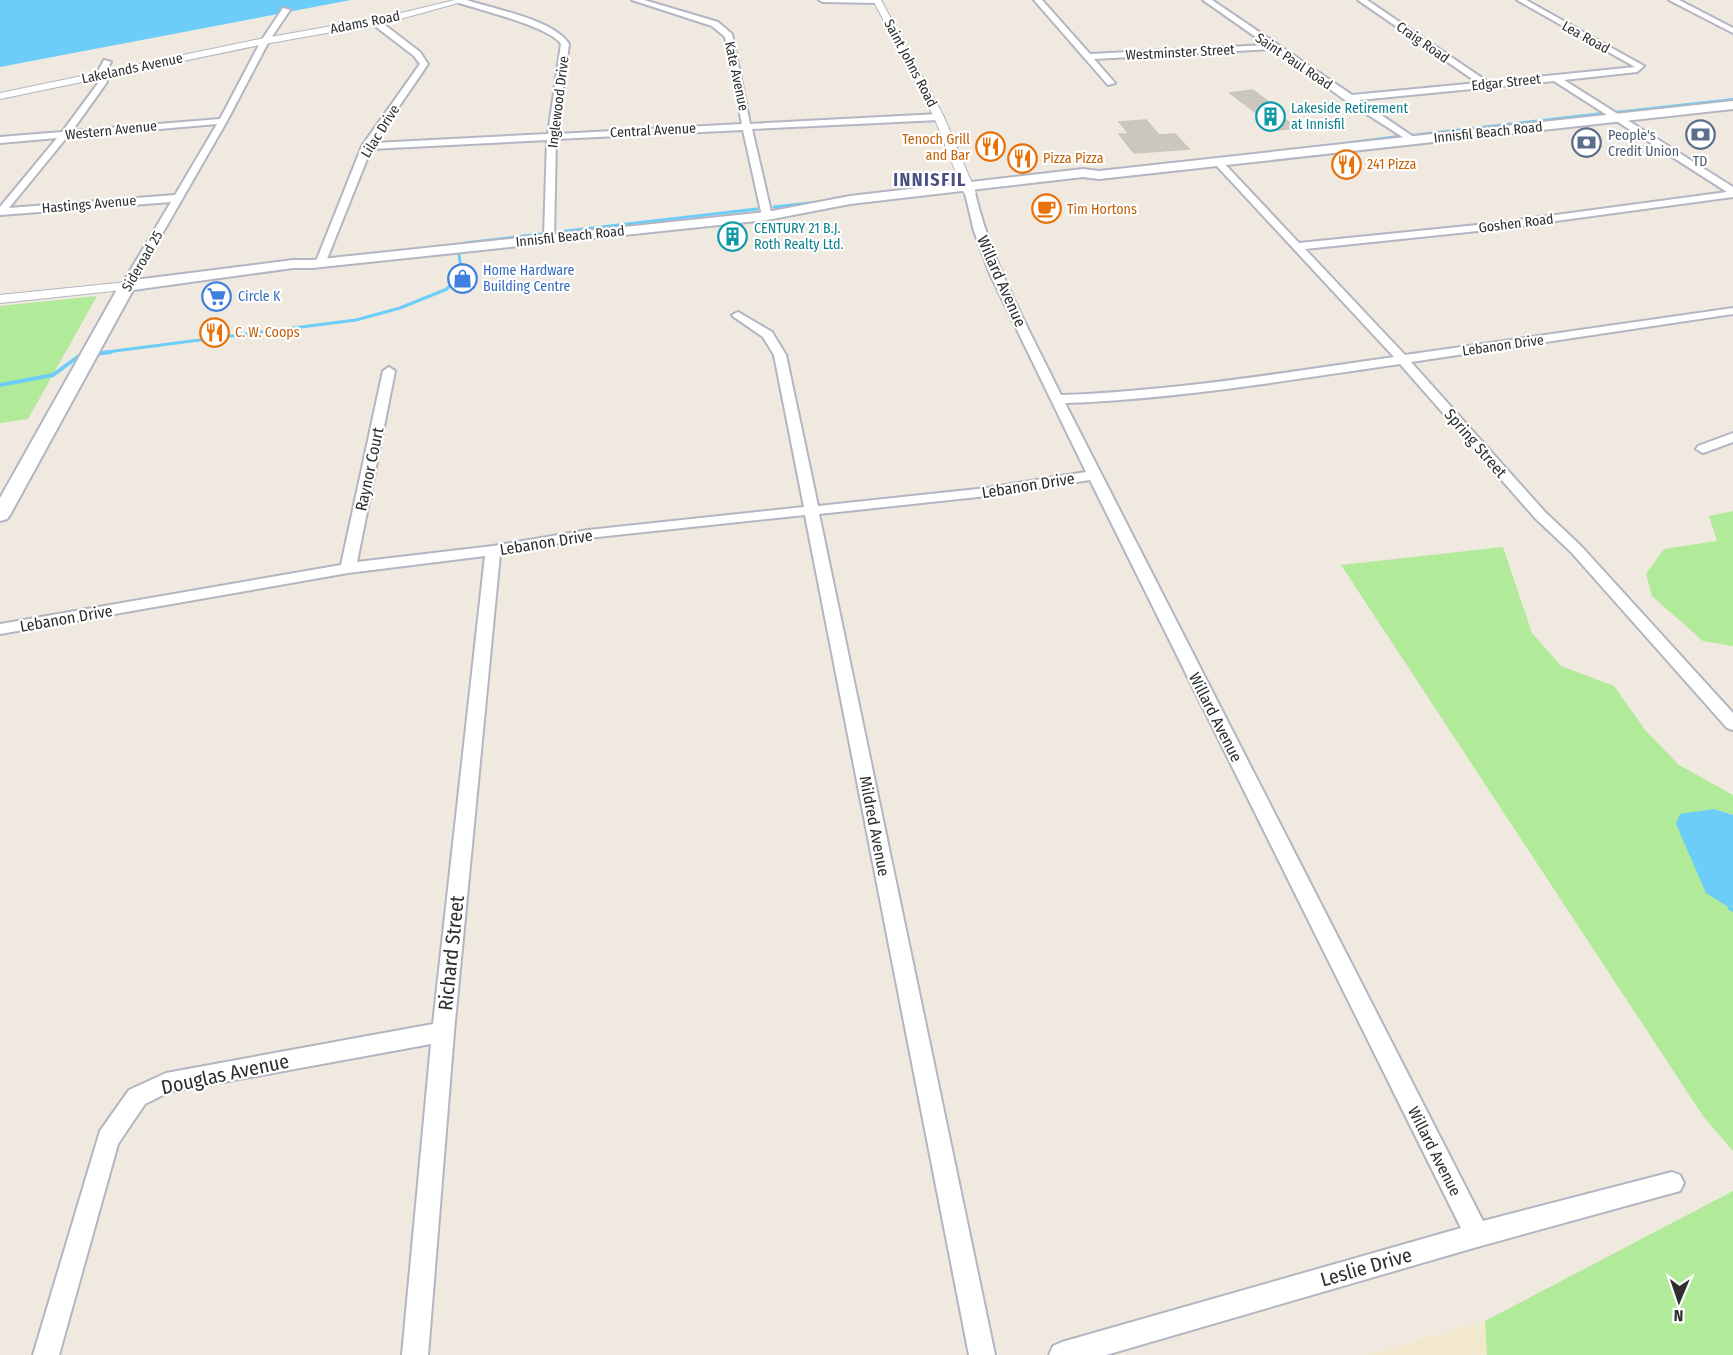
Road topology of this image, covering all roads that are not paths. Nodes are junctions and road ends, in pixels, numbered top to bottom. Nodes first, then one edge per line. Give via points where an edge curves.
1 (464, 0) edge
2 (636, 0) edge
3 (823, 0) edge
4 (1038, 0) edge
5 (1207, 0) edge
6 (1362, 0) edge
7 (1521, 0) edge
8 (1673, 0) edge
9 (877, 1) edge
10 (286, 10) dead end
11 (1733, 20) edge
12 (375, 21) junction
13 (1713, 22) junction
14 (1733, 31) edge
15 (265, 41) junction
16 (1273, 47) junction
17 (1620, 56) joint
18 (1087, 57) junction
19 (107, 62) dead end
20 (100, 75) junction
21 (1556, 78) junction
22 (1111, 83) dead end
23 (1485, 84) junction
24 (0, 96) edge
25 (1348, 98) junction
26 (1733, 105) edge
27 (939, 117) junction
28 (1618, 118) junction
29 (223, 121) junction
30 (747, 125) junction
31 (65, 134) junction
32 (552, 135) junction
33 (0, 140) edge
34 (1412, 140) junction
35 (367, 146) junction
36 (1218, 162) junction
37 (969, 190) junction
38 (1733, 192) edge
39 (178, 198) junction
40 (1, 212) edge
41 (767, 216) junction
42 (549, 237) junction
43 (1298, 246) junction
44 (316, 264) junction
45 (127, 286) junction
46 (0, 299) edge
47 (1733, 311) edge
48 (738, 315) dead end
49 (1403, 360) junction
50 (389, 371) dead end
51 (1058, 399) junction
52 (1733, 437) edge
53 (1703, 449) dead end
54 (1094, 476) junction
55 (812, 511) junction
56 (0, 515) edge
57 (493, 551) junction
58 (348, 568) junction
59 (0, 629) edge
60 (1733, 724) edge
61 (443, 1032) junction
62 (1672, 1183) dead end
63 (1477, 1235) junction
64 (46, 1355) edge
65 (415, 1355) edge
66 (982, 1355) edge
67 (1062, 1355) edge

1 - 12 street, Adams Road
1 - 32 street, Inglewood Drive via 560,36 565,44
2 - 30 street, Kate Avenue via 724,30 729,36
3 - 9 street
4 - 18 street
5 - 16 street, Saint Paul Road
6 - 23 street, Craig Road
7 - 17 street, Lea Road
8 - 13 street
9 - 27 street, Saint Johns Road
10 - 15 street, Sideroad 25
11 - 13 street
12 - 15 street, Adams Road
12 - 35 street, Lilac Drive via 424,64
13 - 14 street
15 - 20 street, Lakelands Avenue
15 - 29 street, Sideroad 25
16 - 18 street, Westminster Street
16 - 25 street, Saint Paul Road
17 - 21 street, Edgar Street via 1640,66 1637,70
18 - 22 street
19 - 20 street
20 - 24 street, Lakelands Avenue
20 - 31 street via 103,82
21 - 23 street, Edgar Street
21 - 28 street
23 - 25 street, Edgar Street
25 - 34 street, Saint Paul Road
26 - 28 main road, Innisfil Beach Road
27 - 30 street, Central Avenue
27 - 37 street, Saint Johns Road
28 - 34 main road, Innisfil Beach Road
28 - 38 street
29 - 31 street, Western Avenue
29 - 39 street, Sideroad 25
30 - 32 street, Central Avenue
30 - 41 street, Kate Avenue
31 - 33 street, Western Avenue
31 - 40 street
32 - 35 street, Central Avenue
32 - 42 street, Inglewood Drive
34 - 36 main road, Innisfil Beach Road
35 - 44 street, Lilac Drive
36 - 37 main road, Innisfil Beach Road via 1099,175 1086,180
36 - 43 street, Spring Street
37 - 41 main road, Innisfil Beach Road
37 - 51 street, Willard Avenue via 979,231 996,274
38 - 43 street, Goshen Road via 1497,226
39 - 40 street, Hastings Avenue
39 - 45 street, Sideroad 25
41 - 42 main road, Innisfil Beach Road
42 - 44 main road, Innisfil Beach Road
43 - 49 street, Spring Street
44 - 45 main road, Innisfil Beach Road via 291,271 161,286
45 - 46 street, Innisfil Beach Road
45 - 56 main road, Sideroad 25
47 - 49 street, Lebanon Drive
48 - 55 street, Mildred Avenue via 768,335 780,355
49 - 51 street, Lebanon Drive via 1209,388
49 - 60 street, Spring Street
50 - 58 street, Raynor Court
51 - 54 street, Willard Avenue
52 - 53 street
54 - 55 street, Lebanon Drive
54 - 63 street, Willard Avenue
55 - 57 street, Lebanon Drive via 588,534
55 - 66 street, Mildred Avenue
57 - 58 street, Lebanon Drive
57 - 61 street, Richard Street
58 - 59 street, Lebanon Drive
61 - 64 street, Douglas Avenue via 166,1083 137,1097 108,1139
61 - 65 street, Richard Street
62 - 63 street, Leslie Drive
63 - 67 street, Leslie Drive

